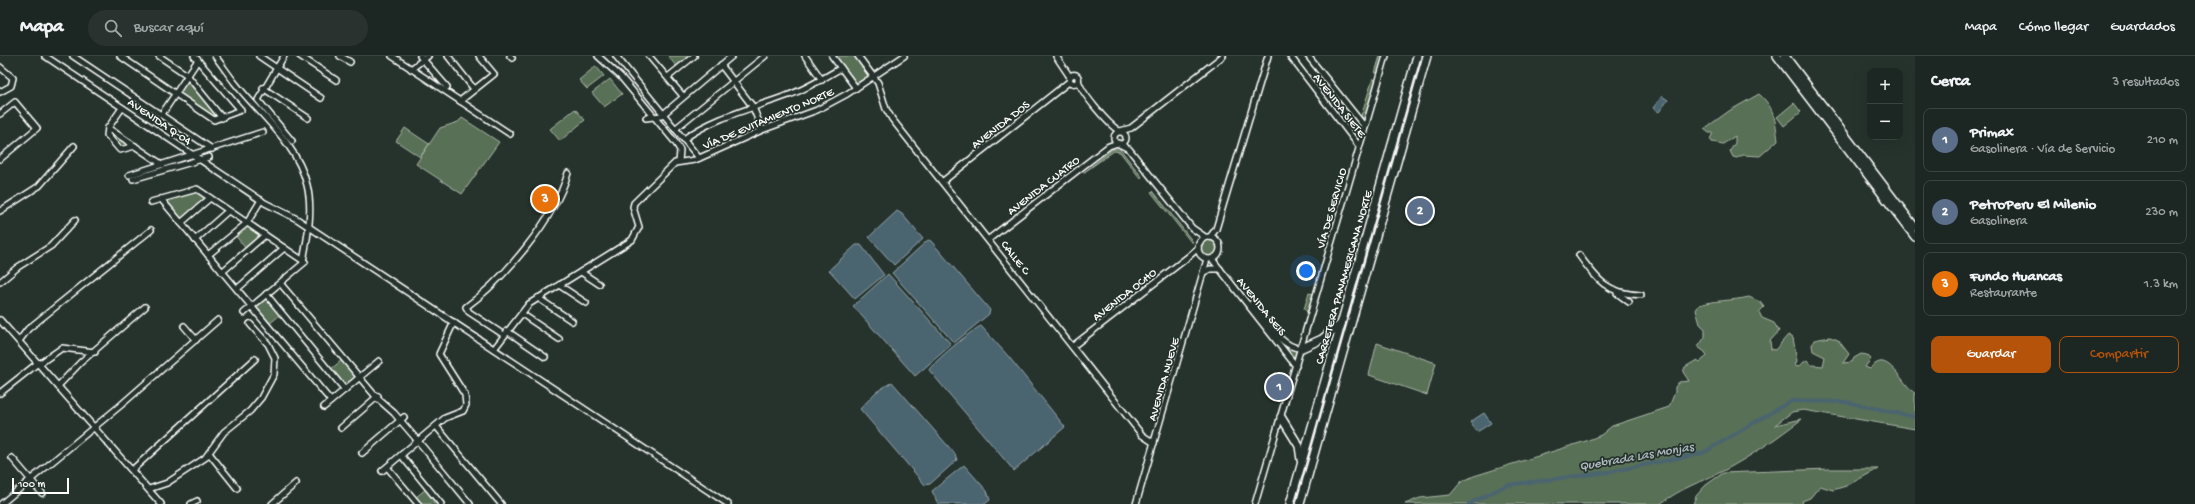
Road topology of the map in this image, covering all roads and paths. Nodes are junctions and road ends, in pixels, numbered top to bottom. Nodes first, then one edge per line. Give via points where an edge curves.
1 (44, 56) edge
2 (72, 56) edge
3 (120, 56) edge
4 (159, 56) edge
5 (215, 56) edge
6 (259, 56) edge
7 (284, 56) edge
8 (300, 56) edge
9 (340, 56) edge
10 (392, 56) edge
11 (428, 56) edge
12 (448, 56) edge
13 (479, 56) edge
14 (598, 56) edge
15 (616, 56) edge
16 (694, 56) edge
17 (732, 56) edge
18 (765, 56) edge
19 (805, 56) edge
20 (832, 56) edge
21 (858, 56) edge
22 (904, 56) edge
23 (1056, 56) edge
24 (1223, 56) edge
25 (1268, 56) edge
26 (1290, 56) edge
27 (1308, 56) edge
28 (1386, 56) edge
29 (1417, 56) edge
30 (1427, 56) edge
31 (1777, 56) edge
32 (1785, 56) edge
33 (652, 57) edge
34 (196, 58) edge
35 (422, 58) edge
36 (348, 59) edge
37 (721, 65) junction
38 (0, 67) edge
39 (277, 68) junction
40 (841, 68) junction
41 (411, 69) junction
42 (187, 75) junction
43 (873, 76) junction
44 (668, 77) junction
45 (336, 80) dead end
46 (822, 80) junction
47 (1074, 80) junction
48 (734, 81) junction
49 (447, 87) dead end
50 (263, 88) junction
51 (856, 88) junction
52 (474, 89) junction
53 (0, 92) edge
54 (175, 93) junction
55 (683, 96) junction
56 (321, 98) dead end
57 (460, 101) junction
58 (753, 107) junction
59 (122, 108) junction
60 (663, 112) junction
61 (0, 114) edge
62 (162, 114) junction
63 (654, 116) junction
64 (222, 118) junction
65 (308, 118) dead end
66 (646, 118) dead end
67 (1111, 126) junction
68 (1364, 127) junction
69 (108, 128) junction
70 (1131, 128) junction
71 (675, 129) junction
72 (762, 130) junction
73 (1120, 131) junction
74 (263, 132) dead end
75 (510, 134) dead end
76 (1114, 136) junction
77 (1126, 138) junction
78 (684, 139) junction
79 (292, 141) dead end
80 (1119, 144) junction
81 (74, 146) dead end
82 (135, 146) junction
83 (1108, 146) junction
84 (1359, 146) junction
85 (212, 149) junction
86 (1129, 149) junction
87 (680, 150) junction
88 (193, 156) junction
89 (209, 156) dead end
90 (699, 158) junction
91 (0, 159) edge
92 (199, 160) junction
93 (691, 161) junction
94 (679, 162) junction
95 (163, 165) junction
96 (568, 173) dead end
97 (942, 182) junction
98 (210, 198) junction
99 (161, 199) junction
100 (151, 202) dead end
101 (263, 202) junction
102 (0, 211) edge
103 (228, 211) junction
104 (75, 220) dead end
105 (181, 223) junction
106 (247, 223) junction
107 (1915, 227) edge
108 (309, 228) junction
109 (1192, 228) junction
110 (1216, 229) junction
111 (151, 230) dead end
112 (265, 235) junction
113 (1208, 237) junction
114 (1915, 237) edge
115 (195, 240) junction
116 (989, 240) junction
117 (1217, 241) junction
118 (1198, 246) junction
119 (284, 248) junction
120 (1579, 255) dead end
121 (208, 256) junction
122 (1188, 257) junction
123 (1209, 258) junction
124 (303, 260) junction
125 (1222, 269) junction
126 (222, 272) junction
127 (581, 272) junction
128 (1204, 272) junction
129 (1356, 272) junction
130 (1366, 274) junction
131 (0, 282) edge
132 (280, 283) junction
133 (599, 284) dead end
134 (559, 285) junction
135 (236, 290) junction
136 (1613, 290) junction
137 (266, 294) junction
138 (1641, 295) dead end
139 (538, 298) junction
140 (1629, 302) dead end
141 (586, 303) dead end
142 (251, 306) junction
143 (145, 307) dead end
144 (244, 313) dead end
145 (522, 314) junction
146 (0, 320) edge
147 (218, 320) dead end
148 (572, 321) dead end
149 (454, 322) junction
150 (250, 324) dead end
151 (1342, 324) junction
152 (184, 326) dead end
153 (505, 333) junction
154 (559, 339) dead end
155 (196, 340) junction
156 (19, 341) junction
157 (1073, 346) junction
158 (1302, 348) junction
159 (494, 349) junction
160 (94, 352) junction
161 (545, 357) dead end
162 (255, 360) dead end
163 (379, 361) dead end
164 (38, 364) junction
165 (1296, 366) junction
166 (360, 377) junction
167 (58, 386) junction
168 (345, 390) junction
169 (0, 393) edge
170 (378, 397) junction
171 (331, 402) junction
172 (324, 407) dead end
173 (1281, 418) junction
174 (402, 419) junction
175 (436, 426) junction
176 (94, 427) junction
177 (341, 428) dead end
178 (418, 440) junction
179 (1154, 443) junction
180 (209, 453) junction
181 (362, 453) dead end
182 (401, 455) junction
183 (12, 458) dead end
184 (1302, 463) junction
185 (387, 467) junction
186 (132, 470) junction
187 (382, 471) dead end
188 (31, 480) junction
189 (296, 483) dead end
190 (237, 488) dead end
191 (149, 489) junction
192 (42, 492) dead end
193 (197, 501) dead end
194 (1, 504) edge
195 (161, 504) edge
196 (191, 504) edge
197 (272, 504) edge
198 (418, 504) edge
199 (441, 504) edge
200 (470, 504) edge
201 (501, 504) edge
202 (728, 504) edge
203 (1136, 504) edge
204 (1255, 504) edge
205 (1290, 504) edge
206 (1300, 504) edge

1 - 59 street, AVENIDA Q-04
2 - 62 street, AVENIDA Q-04
3 - 54 street
4 - 42 street
5 - 108 street via 234,83 298,158 307,186
6 - 39 street
7 - 39 street
8 - 45 street
9 - 36 street
10 - 41 street
11 - 35 street
12 - 52 street
13 - 52 street via 494,74
14 - 63 street via 621,77
15 - 60 street
16 - 44 street
17 - 37 street
18 - 48 street
19 - 46 street
20 - 40 street
21 - 43 street, CALLE C
22 - 43 street, VÍA DE EVITAMIENTO NORTE
23 - 47 street
24 - 70 street
25 - 110 street
26 - 84 street, AVENIDA SIETE
27 - 68 street, AVENIDA SIETE
28 - 68 street, VÍA DE SERVICIO
29 - 129 highway, CARRETERA PANAMERICANA NORTE
30 - 130 highway, CARRETERA PANAMERICANA NORTE
31 - 114 highway
32 - 107 highway
33 - 44 street
34 - 42 street
34 - 64 street via 241,110
35 - 41 street
35 - 49 street
37 - 48 street
37 - 55 street
38 - 53 street via 13,78 11,86
39 - 50 street
39 - 56 street
40 - 46 street
40 - 51 street
41 - 57 street
42 - 54 street
42 - 64 street
43 - 51 street, VÍA DE EVITAMIENTO NORTE
43 - 97 street, CALLE C via 878,83 888,113
44 - 55 street
46 - 58 street via 790,95
47 - 67 street
47 - 97 street, AVENIDA DOS
48 - 58 street
48 - 71 street
50 - 65 street
50 - 79 street via 259,102
51 - 72 street, VÍA DE EVITAMIENTO NORTE via 817,110
52 - 57 street
54 - 62 street
54 - 64 street via 214,120
55 - 60 street
57 - 75 street
58 - 72 street
58 - 78 street
59 - 69 street
59 - 88 street, AVENIDA Q-04
60 - 63 street via 660,116
60 - 71 street
61 - 91 street via 17,102 37,128
62 - 85 street, AVENIDA Q-04
63 - 66 street
63 - 87 street
67 - 73 street
67 - 76 street
68 - 84 street, VÍA DE SERVICIO
69 - 82 street
69 - 82 street via 107,135 120,150
70 - 73 street
70 - 77 street
71 - 78 street
72 - 90 street, VÍA DE EVITAMIENTO NORTE
73 - 76 street
73 - 77 street
74 - 85 street
76 - 80 street
76 - 83 street, AVENIDA CUATRO
77 - 80 street
77 - 86 street
78 - 90 street
80 - 83 street, AVENIDA CUATRO
80 - 86 street
81 - 102 street via 39,186
82 - 95 street
83 - 116 street, AVENIDA CUATRO
84 - 158 street, VÍA DE SERVICIO
85 - 88 street
86 - 109 street
87 - 93 street
87 - 94 street
88 - 92 street, AVENIDA Q-04
88 - 95 street
89 - 92 street
90 - 93 street, VÍA DE EVITAMIENTO NORTE
92 - 95 street via 131,177
92 - 101 street, AVENIDA Q-04
93 - 94 street, VÍA DE EVITAMIENTO NORTE
94 - 127 street via 666,171 634,203 639,227 632,240
96 - 153 street via 556,202 530,243 496,283 466,308
97 - 116 street, CALLE C
98 - 99 street via 196,189
98 - 103 street
98 - 105 street
99 - 100 street
99 - 105 street
101 - 106 street
101 - 108 street, AVENIDA Q-04 via 292,215
103 - 106 street
103 - 115 street
104 - 131 street via 51,246
105 - 115 street
106 - 112 street
106 - 121 street
108 - 124 street
108 - 149 street, AVENIDA Q-04
109 - 113 street
109 - 118 street
110 - 113 street
110 - 117 street
111 - 156 street via 28,329
112 - 119 street
112 - 126 street
113 - 117 street
113 - 118 street, AVENIDA OCHO
115 - 121 street
116 - 157 street, CALLE C
117 - 123 street, AVENIDA NUEVE via 1220,248
118 - 122 street, AVENIDA OCHO
118 - 123 street, AVENIDA SEIS
119 - 124 street
119 - 135 street
120 - 136 street via 1592,276
121 - 126 street
122 - 123 street
122 - 157 street, AVENIDA OCHO
123 - 125 street, AVENIDA SEIS
123 - 128 street, AVENIDA NUEVE
124 - 132 street via 305,262
125 - 128 street
125 - 158 street, AVENIDA SEIS via 1285,344
125 - 165 street, AVENIDA SEIS
126 - 135 street
127 - 133 street
127 - 134 street
128 - 179 street, AVENIDA NUEVE
129 - 130 highway
129 - 151 highway, CARRETERA PANAMERICANA NORTE
130 - 206 highway, CARRETERA PANAMERICANA NORTE
132 - 137 street
132 - 166 street
134 - 139 street
134 - 141 street
135 - 142 street
136 - 138 street
136 - 140 street
137 - 142 street
137 - 168 street
139 - 145 street via 529,304
139 - 148 street
142 - 144 street
142 - 171 street
143 - 160 street
145 - 153 street
145 - 154 street
146 - 156 street
147 - 155 street
149 - 159 street, AVENIDA Q-04
149 - 175 street via 439,354 465,395 466,405 463,411 445,418
150 - 180 street via 274,353 274,374 261,398 250,411 224,432
151 - 158 highway via 1322,339
151 - 184 highway, CARRETERA PANAMERICANA NORTE
152 - 155 street
153 - 159 street
153 - 161 street
155 - 176 street
156 - 164 street
157 - 179 street, CALLE C via 1142,435
158 - 165 street, VÍA DE SERVICIO
159 - 202 street, AVENIDA Q-04
160 - 164 street via 62,348
160 - 167 street
162 - 186 street
163 - 166 street
164 - 167 street
164 - 169 street
165 - 173 street, VÍA DE SERVICIO
166 - 168 street
166 - 170 street
167 - 176 street
168 - 171 street
170 - 174 street
170 - 177 street
171 - 172 street
173 - 184 highway via 1299,446
173 - 204 street, VÍA DE SERVICIO
174 - 178 street
174 - 181 street
175 - 178 street
175 - 201 street
176 - 186 street
176 - 188 street
178 - 182 street
178 - 200 street
179 - 203 street, AVENIDA NUEVE
180 - 190 street
180 - 191 street via 168,483
182 - 185 street
182 - 199 street
183 - 188 street
184 - 205 highway, CARRETERA PANAMERICANA NORTE
185 - 187 street
185 - 198 street
186 - 191 street
188 - 192 street
188 - 194 street
189 - 197 street
191 - 195 street
193 - 196 street

